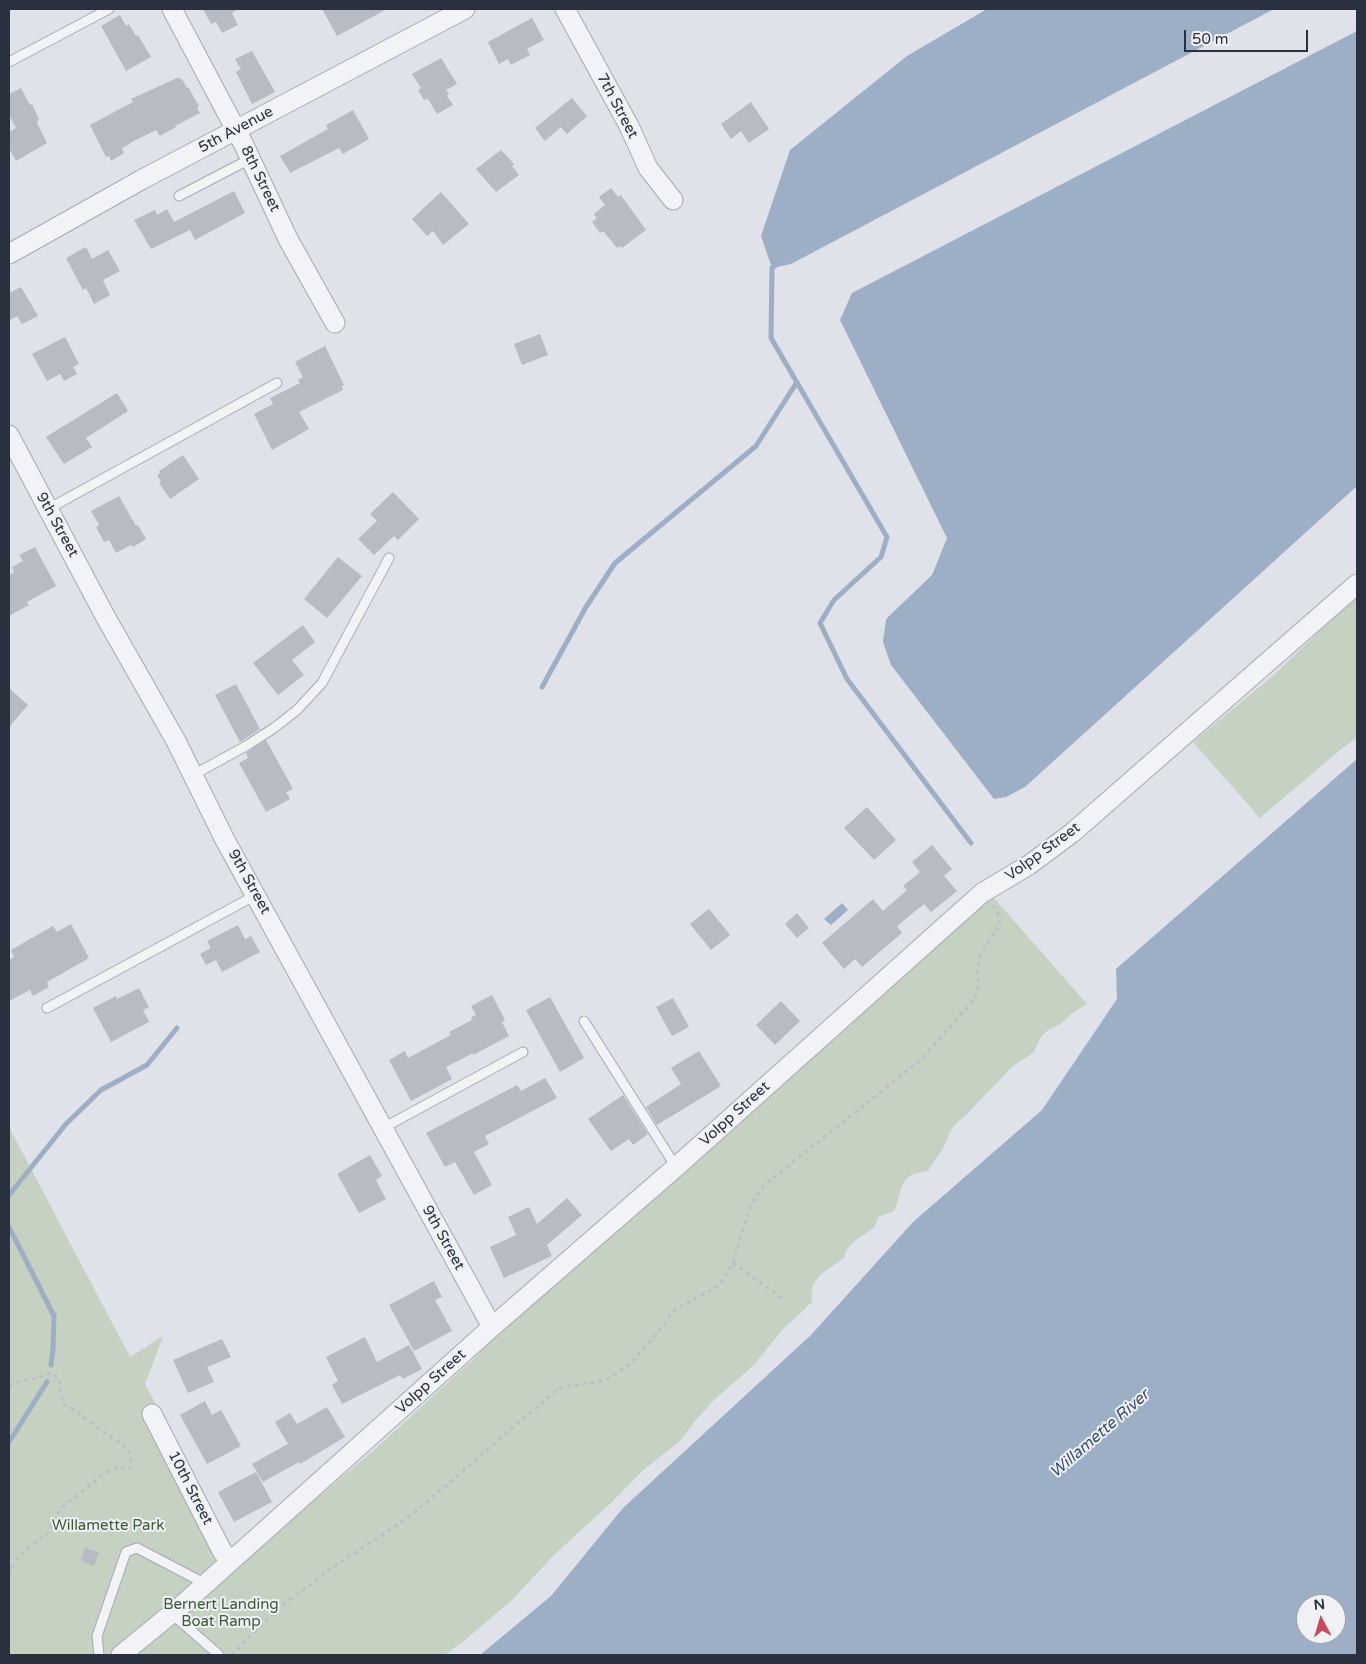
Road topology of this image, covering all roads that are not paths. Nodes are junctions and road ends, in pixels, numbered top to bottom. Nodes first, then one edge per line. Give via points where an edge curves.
1 (109, 9) edge
2 (172, 9) edge
3 (465, 9) edge
4 (565, 9) edge
5 (9, 62) edge
6 (236, 130) junction
7 (250, 159) junction
8 (179, 196) dead end
9 (674, 200) dead end
10 (9, 254) edge
11 (334, 324) dead end
12 (277, 383) dead end
13 (9, 435) edge
14 (48, 509) junction
15 (389, 558) dead end
16 (1357, 584) edge
17 (193, 775) junction
18 (256, 894) junction
19 (47, 1008) dead end
20 (584, 1020) dead end
21 (524, 1052) dead end
22 (383, 1128) junction
23 (676, 1167) junction
24 (492, 1327) junction
25 (152, 1414) dead end
26 (230, 1562) junction
27 (206, 1584) junction
28 (171, 1613) junction
29 (99, 1655) edge
30 (121, 1655) edge
31 (219, 1655) edge

1 - 5 lane
2 - 6 street, 8th Street
3 - 6 street, 5th Avenue
4 - 9 street, 7th Street via 629,126 648,168
6 - 7 street, 8th Street
6 - 10 street, 5th Avenue
7 - 8 lane
7 - 11 street, 8th Street
12 - 14 lane
13 - 14 street, 9th Street
14 - 17 street, 9th Street
15 - 17 lane via 337,657 310,696 274,728
16 - 23 street, Volpp Street via 1072,833 1029,865 982,893
17 - 18 street, 9th Street
18 - 19 lane
18 - 22 street, 9th Street
20 - 23 lane
21 - 22 lane
22 - 24 street, 9th Street
23 - 24 street, Volpp Street
24 - 26 street, Volpp Street
25 - 26 street, 10th Street
26 - 27 street, Volpp Street
27 - 28 street, Volpp Street
27 - 29 lane via 137,1548 126,1552 97,1636
28 - 30 street, Volpp Street
28 - 31 lane

